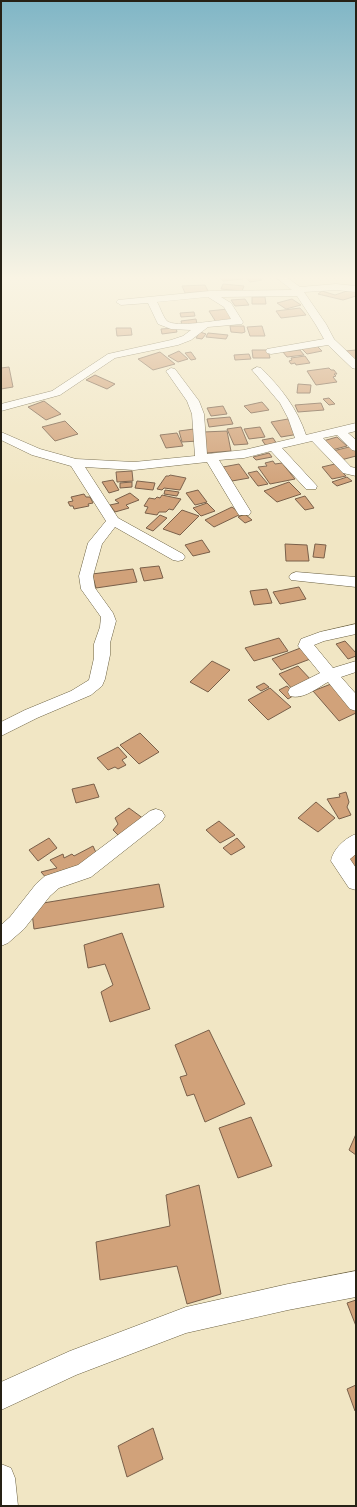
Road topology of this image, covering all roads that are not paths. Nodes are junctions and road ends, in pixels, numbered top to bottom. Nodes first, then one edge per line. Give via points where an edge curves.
1 (158, 346) edge
2 (302, 346) edge
3 (335, 346) edge
4 (272, 351) dead end
5 (356, 366) edge
6 (257, 370) dead end
7 (171, 371) dead end
8 (1, 408) edge
9 (356, 427) edge
10 (340, 432) junction
11 (1, 436) edge
12 (315, 438) junction
13 (302, 440) junction
14 (356, 446) edge
15 (274, 447) junction
16 (206, 458) junction
17 (76, 463) junction
18 (356, 472) edge
19 (311, 486) dead end
20 (244, 512) dead end
21 (113, 521) junction
22 (178, 557) dead end
23 (296, 577) dead end
24 (356, 582) edge
25 (356, 629) edge
26 (356, 666) edge
27 (331, 674) junction
28 (296, 692) dead end
29 (356, 705) edge
30 (1, 730) edge
31 (156, 816) dead end
32 (356, 842) edge
33 (356, 882) edge
34 (1, 937) edge
35 (356, 1284) edge
36 (1, 1396) edge
37 (1, 1478) edge
38 (4, 1506) edge

1 - 8 street via 112,356 56,394
2 - 4 street
3 - 5 street
6 - 13 street via 288,405
7 - 16 street via 193,401
9 - 10 street
10 - 12 street
10 - 14 street
11 - 17 street via 36,452
12 - 13 street
12 - 18 street via 347,470
13 - 15 street
15 - 16 street via 244,454
15 - 19 street
16 - 17 street via 134,466
16 - 20 street
17 - 21 street
21 - 22 street
21 - 30 street via 95,543 86,576 88,589 108,617 109,626 102,646 103,658 94,685
23 - 24 street
25 - 27 street via 320,637 306,643
26 - 27 street
27 - 28 street
27 - 29 street
31 - 34 street via 84,871 52,882 17,923
32 - 33 street via 341,856 340,861
35 - 36 street via 186,1320 70,1364
37 - 38 street

